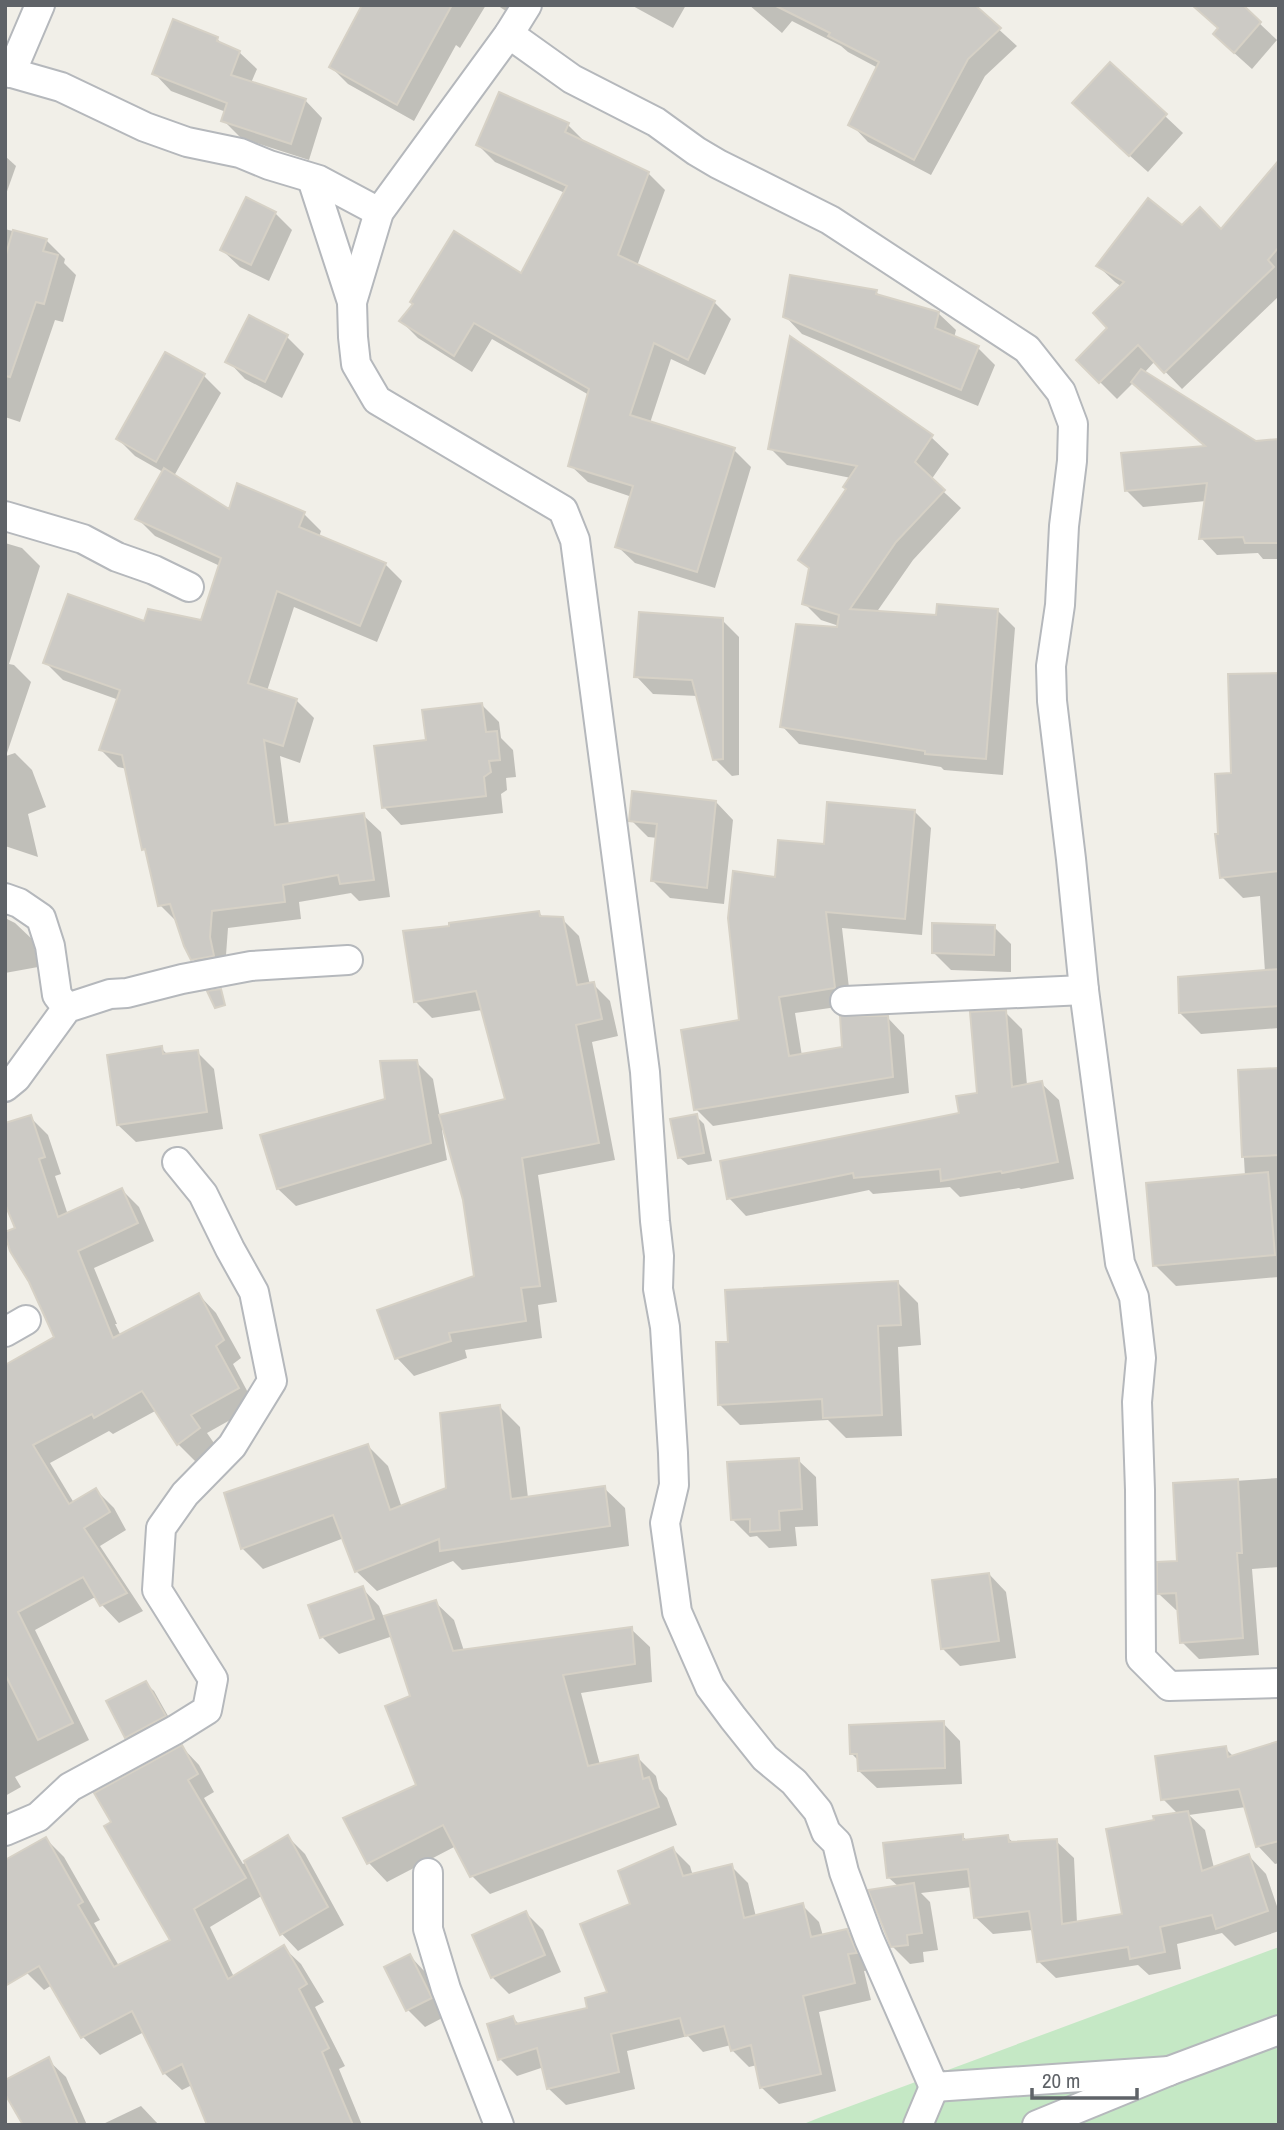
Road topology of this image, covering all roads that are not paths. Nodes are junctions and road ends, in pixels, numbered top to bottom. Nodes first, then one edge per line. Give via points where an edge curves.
1 (40, 5) edge
2 (527, 5) edge
3 (509, 34) junction
4 (8, 72) edge
5 (312, 179) junction
6 (379, 212) junction
7 (352, 302) junction
8 (5, 516) edge
9 (189, 587) dead end
10 (5, 898) edge
11 (348, 960) dead end
12 (1084, 990) junction
13 (845, 1001) dead end
14 (67, 1008) junction
15 (5, 1087) edge
16 (177, 1162) dead end
17 (1279, 1683) edge
18 (5, 1831) edge
19 (428, 1873) dead end
20 (1279, 2030) edge
21 (1169, 2071) junction
22 (934, 2087) junction
23 (499, 2125) edge
24 (918, 2125) edge
25 (1037, 2125) edge

1 - 4 street
2 - 3 street
3 - 6 street
3 - 12 street via 572,79 656,122 718,164 830,220 1027,349 1061,392 1073,424 1072,461 1051,666 1052,701
4 - 5 street via 61,87 187,142 240,153
5 - 6 street
5 - 7 street
6 - 7 street
7 - 22 street via 356,364 377,400 563,510 575,540 645,1072 673,1453 674,1485 664,1524 677,1612 710,1687 765,1758 794,1782 818,1811 826,1832 837,1843 869,1939
8 - 9 street via 83,539
10 - 14 street via 41,918 57,995
11 - 14 street via 251,966 110,994
12 - 13 street
12 - 17 street via 1120,1263 1134,1297 1141,1358 1137,1402 1141,1658 1169,1686
14 - 15 street
16 - 18 street via 203,1194 254,1292 272,1381 232,1446 185,1494 161,1528 157,1590 213,1679 207,1710 70,1787 38,1817
19 - 23 street via 428,1929 446,1989
20 - 21 street
21 - 22 street
21 - 25 street
22 - 24 street

